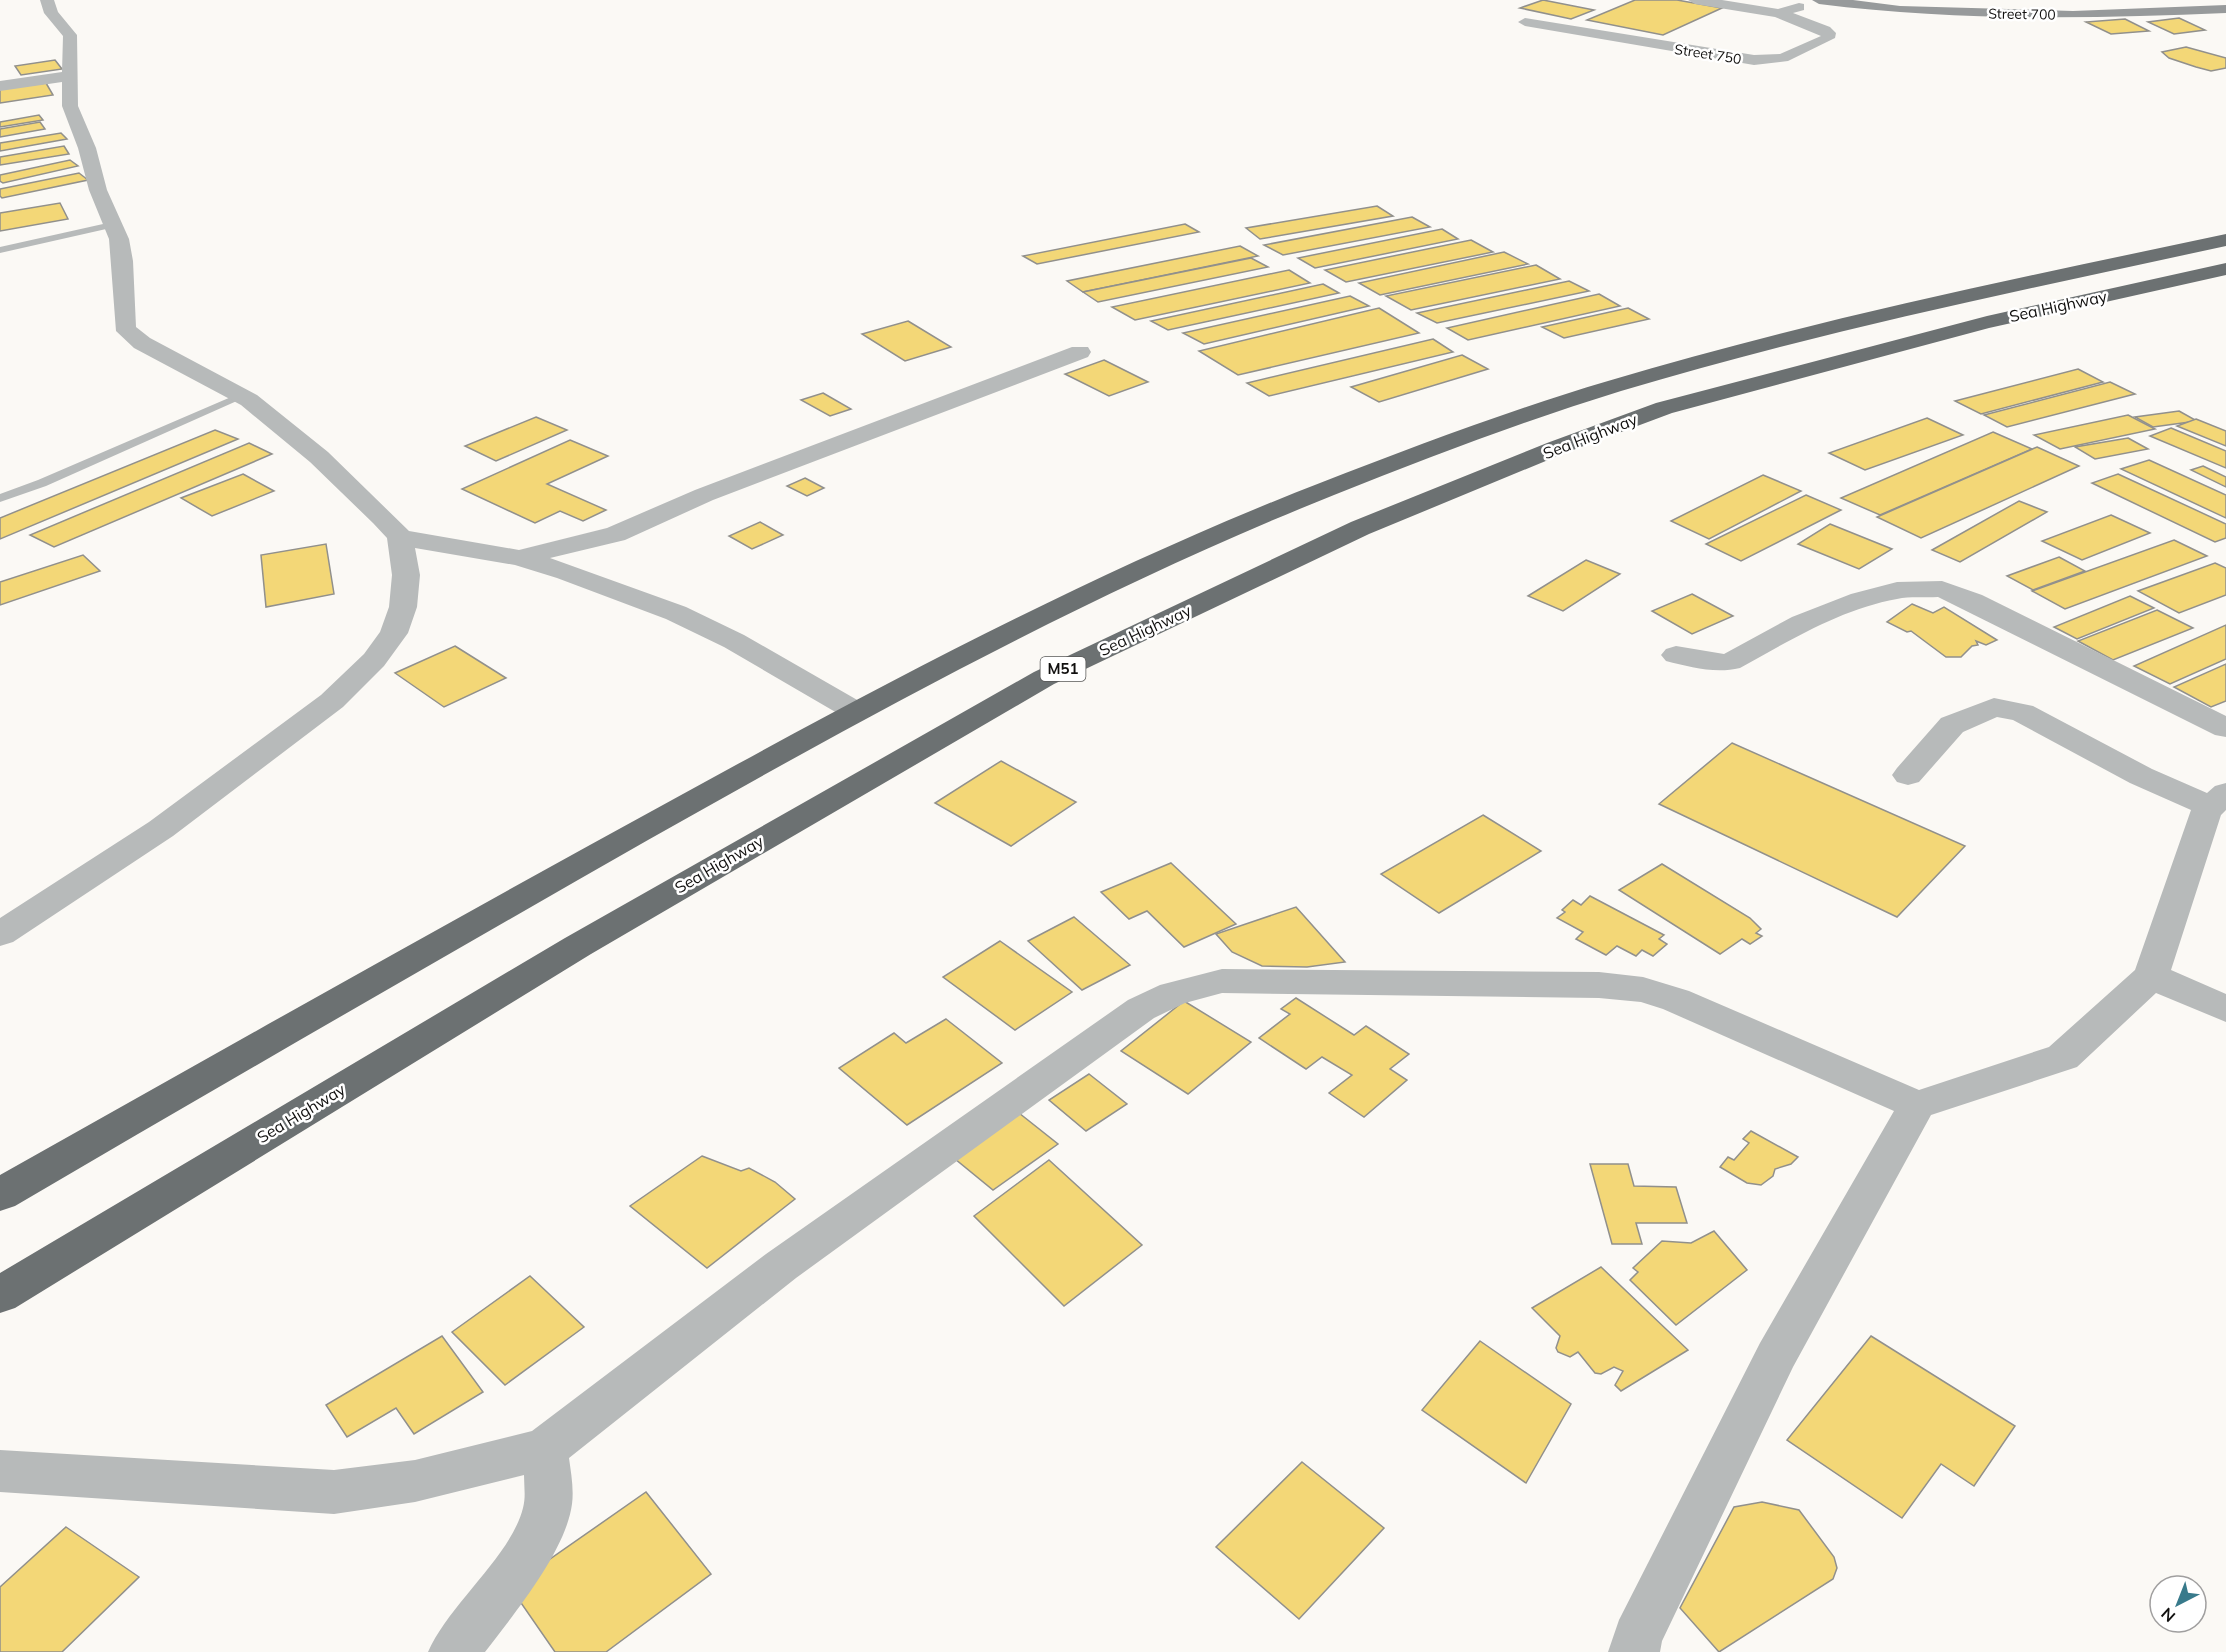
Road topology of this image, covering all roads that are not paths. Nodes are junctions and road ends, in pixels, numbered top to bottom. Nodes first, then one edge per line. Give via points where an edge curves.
1 (47, 0) edge
2 (1695, 0) edge
3 (1820, 1) edge
4 (2226, 9) edge
5 (1778, 13) junction
6 (1525, 22) dead end
7 (71, 76) junction
8 (0, 86) edge
9 (112, 225) junction
10 (2226, 240) edge
11 (0, 250) edge
12 (2226, 269) edge
13 (1080, 352) dead end
14 (242, 396) junction
15 (0, 498) edge
16 (400, 537) junction
17 (519, 558) junction
18 (1676, 655) dead end
19 (855, 711) junction
20 (2226, 728) edge
21 (1908, 775) dead end
22 (2218, 800) edge
23 (0, 934) edge
24 (2151, 976) junction
25 (2226, 1009) edge
26 (1917, 1105) junction
27 (0, 1195) edge
28 (0, 1294) edge
29 (545, 1449) junction
30 (0, 1471) edge
31 (454, 1652) edge
32 (1634, 1652) edge

1 - 7 street via 51,13 70,35
2 - 5 street, Street 750
3 - 4 main road, Street 700 via 1900,10 2062,15
3 - 5 street, Street 750
5 - 6 street, Street 750 via 1825,30 1828,38 1783,58 1754,60
7 - 8 street
7 - 9 street via 70,106
9 - 11 lane
9 - 14 street via 123,261 123,318 127,331 142,343
10 - 19 highway, Sea Highway via 1854,323 1605,389 1418,454 1281,508 1087,593
12 - 28 highway, Sea Highway / M51 via 1987,322 1664,408 1360,528 1044,678 578,946
13 - 17 street via 704,495 627,530
14 - 15 lane
14 - 16 street via 319,457
16 - 17 street
16 - 23 street via 406,575 404,607 394,633 366,668 332,701 171,822
17 - 19 street via 676,613 734,641
18 - 20 street via 1730,662 1802,623 1861,600 1897,590 1942,589
19 - 27 highway, Sea Highway
21 - 22 street via 1952,725 1994,707 2022,712 2141,776
22 - 24 street
24 - 25 street
24 - 26 street via 2063,1057
26 - 29 street via 1676,1000 1643,990 1599,985 1320,980 1222,981 1195,987 1141,1009 781,1266
26 - 32 street via 1776,1356 1637,1638
29 - 30 street via 415,1481 334,1492
29 - 31 street via 548,1506 540,1526 522,1560

